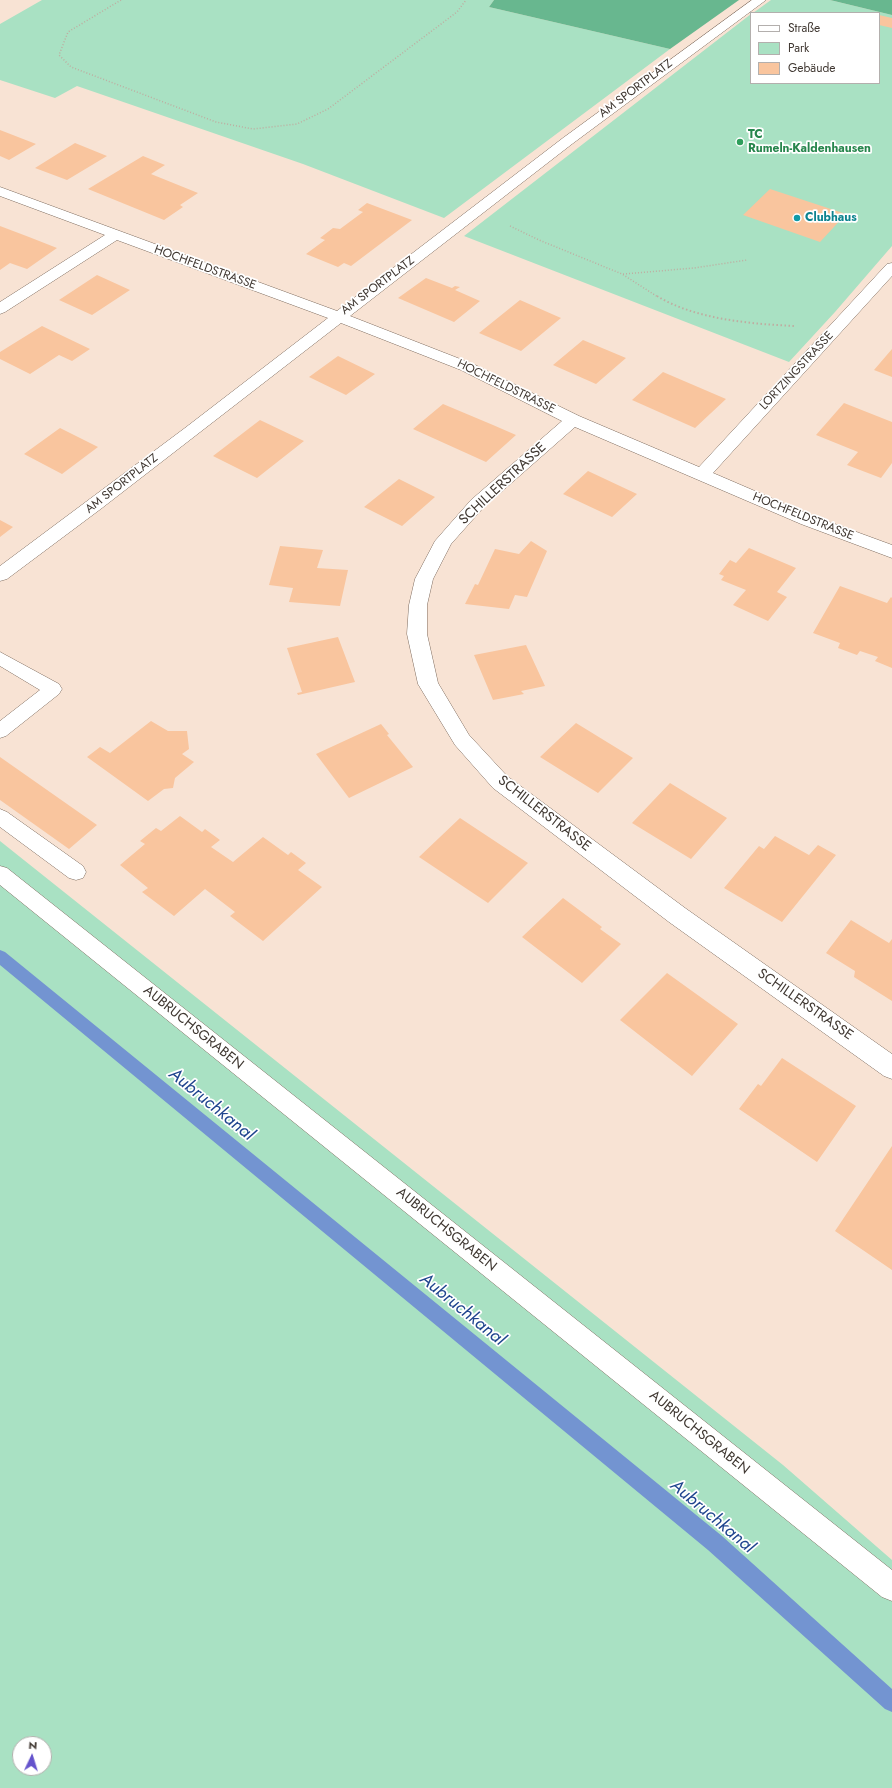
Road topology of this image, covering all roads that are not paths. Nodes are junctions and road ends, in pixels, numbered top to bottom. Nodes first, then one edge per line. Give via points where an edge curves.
1 (760, 0) edge
2 (0, 191) edge
3 (115, 235) junction
4 (892, 266) edge
5 (0, 309) edge
6 (338, 317) junction
7 (573, 420) junction
8 (702, 475) junction
9 (892, 552) edge
10 (0, 575) edge
11 (0, 658) edge
12 (0, 731) edge
13 (0, 817) edge
14 (76, 872) dead end
15 (0, 874) edge
16 (892, 1068) edge
17 (892, 1587) edge

1 - 6 street, AM SPORTPLATZ via 684,54
2 - 3 street, HOCHFELDSTRASSE
3 - 5 street
3 - 6 street, HOCHFELDSTRASSE
4 - 8 street, LORTZINGSTRASSE
6 - 7 street, HOCHFELDSTRASSE via 466,367
6 - 10 street, AM SPORTPLATZ
7 - 8 street, HOCHFELDSTRASSE
7 - 16 street, SCHILLERSTRASSE via 478,504 444,541 424,579 418,605 417,634 428,684 462,740 500,782 677,915
8 - 9 street, HOCHFELDSTRASSE
11 - 12 lane via 53,689
13 - 14 lane
15 - 17 lane, AUBRUCHSGRABEN

